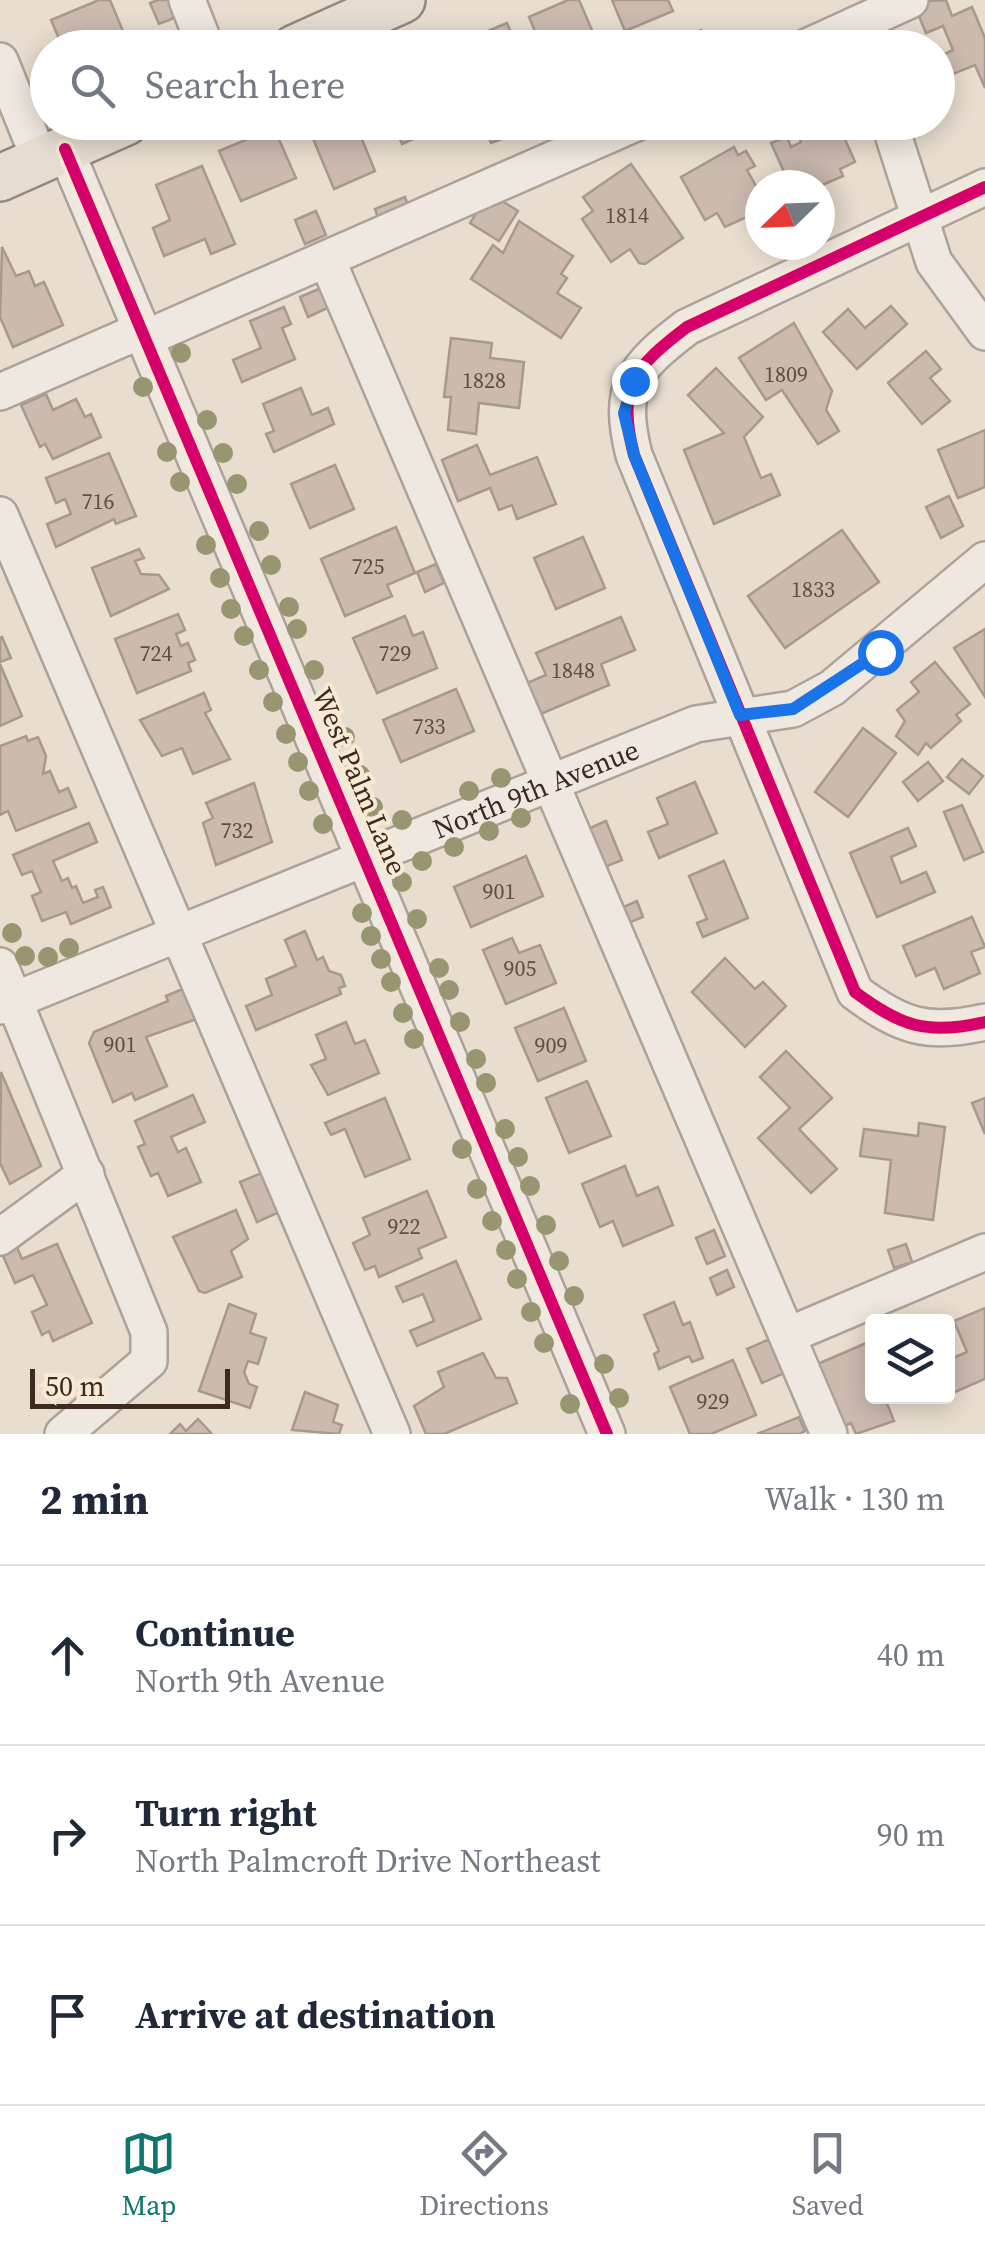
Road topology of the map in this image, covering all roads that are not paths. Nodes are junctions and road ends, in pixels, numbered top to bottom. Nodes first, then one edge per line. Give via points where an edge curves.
1 (186, 0) edge
2 (401, 0) edge
3 (910, 0) edge
4 (851, 25) edge
5 (198, 30) edge
6 (335, 30) edge
7 (0, 61) edge
8 (86, 140) edge
9 (598, 140) edge
10 (895, 140) edge
11 (35, 163) edge
12 (985, 187) edge
13 (918, 217) junction
14 (328, 262) junction
15 (985, 332) edge
16 (144, 334) junction
17 (0, 392) edge
18 (0, 514) edge
19 (985, 560) edge
20 (740, 715) junction
21 (548, 782) junction
22 (366, 859) junction
23 (182, 932) junction
24 (0, 966) edge
25 (8, 1003) edge
26 (985, 1022) edge
27 (86, 1174) junction
28 (0, 1237) edge
29 (985, 1252) edge
30 (789, 1335) junction
31 (63, 1434) edge
32 (392, 1434) edge
33 (607, 1434) edge
34 (829, 1434) edge

1 - 5 street
2 - 6 main road
3 - 4 street
7 - 11 street, West Palm Lane
8 - 11 main road
9 - 14 street
10 - 13 street
11 - 16 street, West Palm Lane
12 - 13 street
13 - 15 street via 934,262
13 - 20 street via 687,327 656,351 634,381 624,413 634,455
14 - 16 street
14 - 21 street
16 - 17 street
16 - 22 street, West Palm Lane
18 - 23 street
19 - 20 street, North 9th Avenue via 832,688 793,709
20 - 21 street, North 9th Avenue via 696,724
20 - 26 street via 855,992 890,1018 941,1032
21 - 22 street, North 9th Avenue
21 - 30 street
22 - 23 street, North 9th Avenue
22 - 33 street, West Palm Lane
23 - 25 street, North 9th Avenue
23 - 32 street
24 - 25 street
25 - 27 street
27 - 28 street
27 - 31 street via 149,1332 149,1361
29 - 30 street
30 - 34 street

